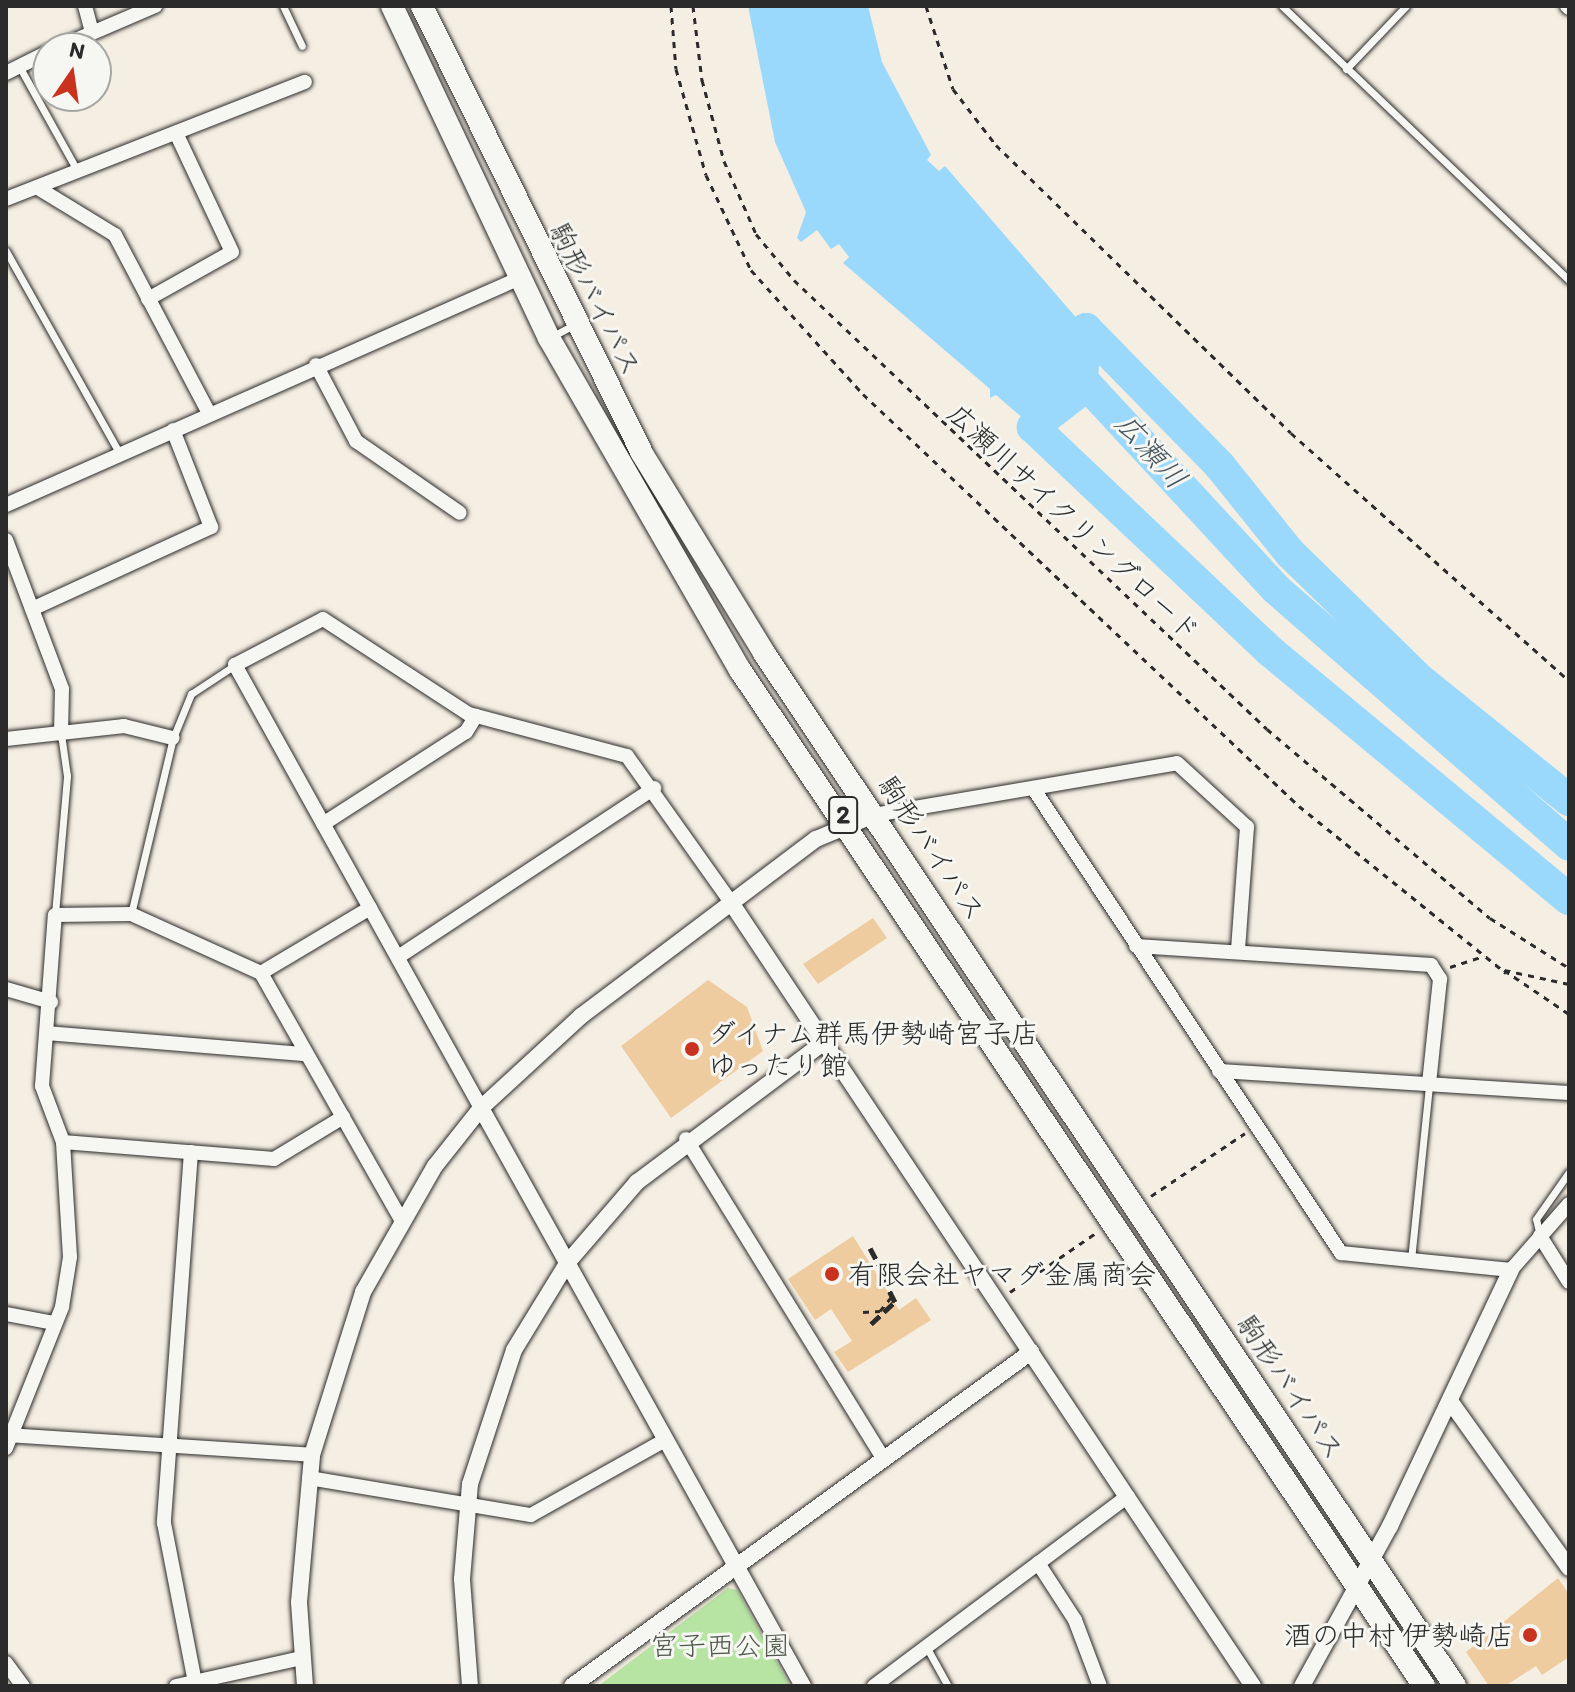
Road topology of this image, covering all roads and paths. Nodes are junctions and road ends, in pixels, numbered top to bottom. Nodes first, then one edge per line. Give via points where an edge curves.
1 (85, 6) edge
2 (155, 6) edge
3 (283, 6) edge
4 (392, 6) edge
5 (422, 6) edge
6 (671, 6) edge
7 (693, 6) edge
8 (926, 6) edge
9 (1282, 6) edge
10 (1406, 6) edge
11 (92, 32) joint
12 (302, 46) dead end
13 (32, 60) edge
14 (12, 69) edge
15 (1346, 69) junction
16 (305, 82) dead end
17 (176, 133) junction
18 (77, 170) junction
19 (38, 188) junction
20 (6, 199) edge
21 (6, 251) edge
22 (520, 278) junction
23 (1569, 280) edge
24 (148, 299) junction
25 (574, 325) junction
26 (549, 338) junction
27 (316, 365) junction
28 (209, 413) junction
29 (173, 430) junction
30 (120, 454) junction
31 (6, 505) edge
32 (460, 513) dead end
33 (6, 540) edge
34 (32, 609) junction
35 (235, 665) junction
36 (1569, 681) edge
37 (476, 716) junction
38 (61, 734) junction
39 (173, 738) junction
40 (6, 739) edge
41 (654, 788) junction
42 (1033, 788) junction
43 (874, 815) junction
44 (849, 823) junction
45 (323, 824) junction
46 (732, 904) junction
47 (370, 908) junction
48 (131, 914) junction
49 (55, 915) junction
50 (1136, 946) junction
51 (1238, 949) junction
52 (1484, 956) junction
53 (398, 957) junction
54 (1569, 968) edge
55 (1439, 972) junction
56 (261, 973) junction
57 (1506, 973) junction
58 (1569, 984) edge
59 (6, 989) edge
60 (51, 1002) junction
61 (1569, 1014) edge
62 (47, 1033) junction
63 (824, 1042) junction
64 (305, 1054) junction
65 (1219, 1071) junction
66 (1429, 1083) junction
67 (1569, 1093) edge
68 (481, 1108) junction
69 (343, 1117) junction
70 (1255, 1126) junction
71 (686, 1139) junction
72 (63, 1142) junction
73 (191, 1152) junction
74 (1569, 1172) edge
75 (1569, 1204) edge
76 (1135, 1207) junction
77 (401, 1219) junction
78 (1115, 1221) junction
79 (1540, 1236) junction
80 (1411, 1260) junction
81 (568, 1262) junction
82 (1511, 1270) junction
83 (1569, 1282) edge
84 (893, 1295) dead end
85 (997, 1300) junction
86 (863, 1312) dead end
87 (6, 1314) edge
88 (871, 1315) junction
89 (875, 1322) dead end
90 (54, 1323) junction
91 (1031, 1352) junction
92 (1450, 1401) junction
93 (7, 1439) edge
94 (665, 1440) junction
95 (168, 1442) junction
96 (312, 1455) junction
97 (884, 1460) junction
98 (309, 1478) junction
99 (1128, 1496) junction
100 (468, 1504) junction
101 (1372, 1562) junction
102 (1038, 1563) junction
103 (737, 1568) junction
104 (1569, 1568) edge
105 (1358, 1588) junction
106 (926, 1646) junction
107 (301, 1658) junction
108 (6, 1663) edge
109 (195, 1682) junction
110 (23, 1686) edge
111 (176, 1686) edge
112 (305, 1686) edge
113 (470, 1686) edge
114 (572, 1686) edge
115 (803, 1686) edge
116 (874, 1686) edge
117 (948, 1686) edge
118 (1100, 1686) edge
119 (1253, 1686) edge
120 (1302, 1686) edge
121 (1424, 1686) edge
122 (1455, 1686) edge

1 - 11 street
2 - 11 street
3 - 12 lane
4 - 22 main road, 駒形バイパス / 2
5 - 25 main road, 駒形バイパス / 2
6 - 52 path via 676,69 706,175 751,270 863,394 1299,806
7 - 54 path, 広瀬川サイクリングロード via 702,80 724,161 756,234 794,280 1267,729 1490,918
8 - 36 path via 953,89 996,145 1291,433
9 - 15 lane
10 - 15 lane
13 - 14 street
14 - 18 lane
15 - 23 lane
16 - 17 street
17 - 18 street
17 - 24 street via 232,252
18 - 19 street
19 - 20 street
19 - 24 street via 115,235
21 - 30 lane
22 - 26 main road, 駒形バイパス / 2
22 - 27 street
24 - 28 street
25 - 26 lane
25 - 43 main road, 駒形バイパス / 2 via 641,452
26 - 44 main road, 駒形バイパス / 2 via 740,670
27 - 28 street
27 - 32 street via 356,441
28 - 29 street
29 - 30 street
29 - 34 street via 211,527
30 - 31 street
33 - 34 street
34 - 38 street via 62,689
35 - 37 street via 323,619
35 - 39 lane via 191,694
35 - 45 street
37 - 41 street via 627,756
37 - 45 street via 466,732
38 - 39 street via 124,726
38 - 40 street
38 - 49 lane via 67,776
39 - 48 lane
41 - 46 street
41 - 53 street
42 - 43 street
42 - 50 street
42 - 51 street via 1170,763 1188,770 1247,827
43 - 44 street
43 - 76 main road, 駒形バイパス / 2
44 - 46 street via 816,839
44 - 78 main road, 駒形バイパス / 2
45 - 47 street
46 - 63 street
46 - 68 street via 581,1016
47 - 53 street
47 - 56 street
48 - 49 street
48 - 56 street
49 - 60 street
50 - 51 street
50 - 65 street
51 - 55 street via 1422,963
52 - 55 path
52 - 57 path
53 - 68 street
55 - 66 street
56 - 64 street
57 - 58 path via 1508,966
57 - 61 path
59 - 60 street
60 - 62 street
62 - 64 street
62 - 72 street via 42,1086
63 - 71 street
63 - 85 street
64 - 69 street
65 - 66 street
65 - 70 street
66 - 67 street
66 - 80 lane
68 - 77 street
68 - 81 street
69 - 73 street via 274,1159
69 - 77 street
70 - 76 path
70 - 80 street via 1341,1253
71 - 81 street via 615,1204
71 - 97 street
72 - 73 street
72 - 90 street via 70,1257
73 - 95 street
74 - 79 lane via 1536,1219
75 - 79 street
76 - 101 main road, 駒形バイパス / 2
77 - 96 street via 345,1337
78 - 85 path
78 - 105 main road, 駒形バイパス / 2
79 - 82 street
79 - 83 street
80 - 82 street
81 - 94 street
81 - 100 street via 514,1350
82 - 92 street
84 - 88 path
85 - 91 street
86 - 88 path
87 - 90 street
88 - 89 path
90 - 93 street
91 - 97 street
91 - 99 street
92 - 101 street
92 - 104 street
93 - 95 street
94 - 100 street via 531,1515
94 - 103 street
95 - 96 street
95 - 109 street via 164,1523
96 - 98 street
97 - 103 street
98 - 100 street
98 - 107 street
99 - 102 street
99 - 119 street
100 - 113 street via 462,1579
101 - 105 street
101 - 122 main road, 駒形バイパス / 2
102 - 106 street
102 - 118 street via 1075,1620
103 - 114 street
103 - 115 street
105 - 120 street
105 - 121 main road, 駒形バイパス / 2
106 - 116 street
106 - 117 lane
107 - 109 street
107 - 112 street
108 - 110 street
109 - 111 street

